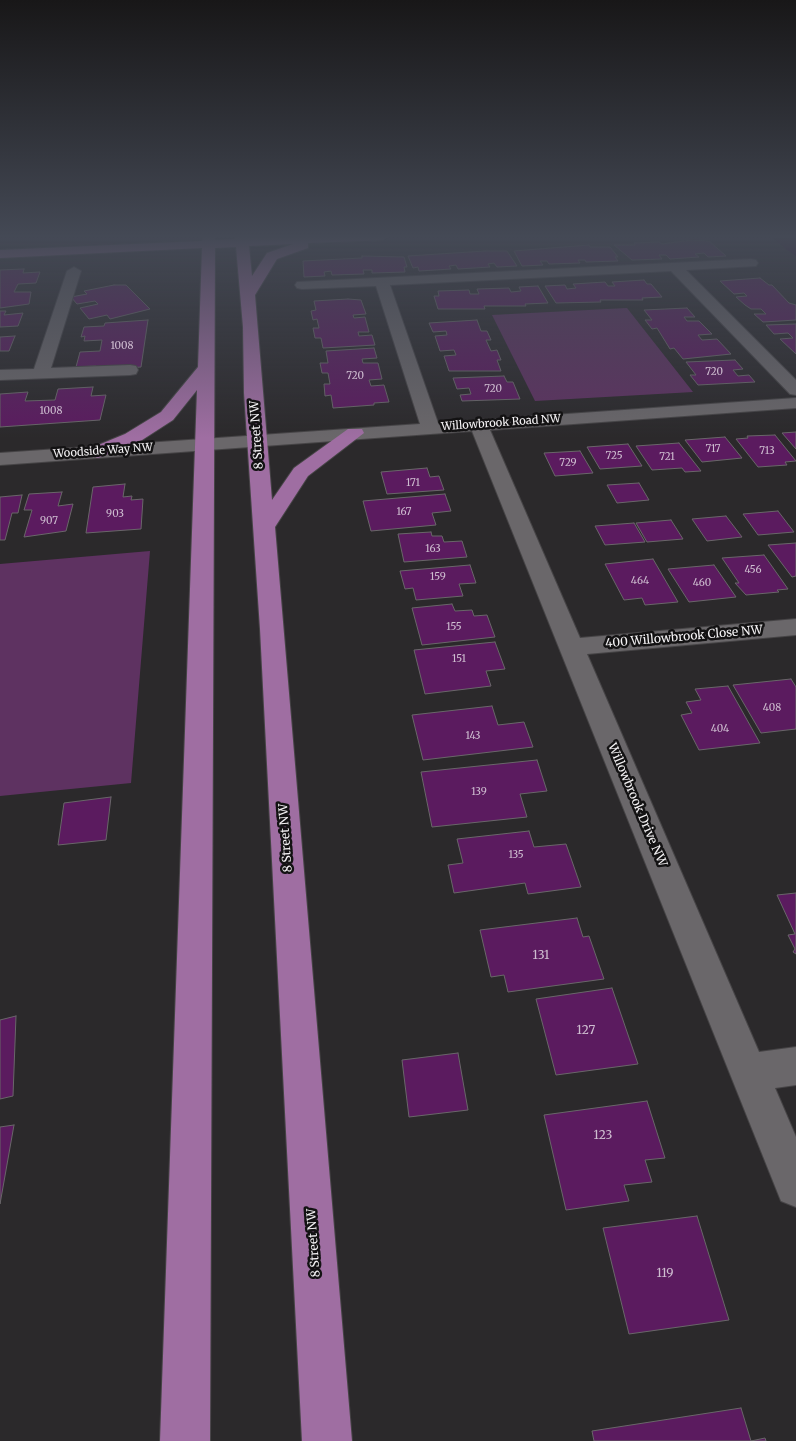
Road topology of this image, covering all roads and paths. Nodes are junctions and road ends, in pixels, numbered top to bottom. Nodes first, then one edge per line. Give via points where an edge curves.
1 (63, 303) edge
2 (207, 303) edge
3 (249, 303) edge
4 (389, 303) edge
5 (711, 303) edge
6 (206, 368) junction
7 (130, 370) dead end
8 (41, 374) junction
9 (0, 375) edge
10 (796, 390) edge
11 (796, 404) edge
12 (479, 425) junction
13 (431, 428) junction
14 (355, 434) junction
15 (257, 441) junction
16 (205, 444) junction
17 (98, 452) junction
18 (0, 459) edge
19 (264, 526) junction
20 (796, 627) edge
21 (572, 648) junction
22 (796, 1066) edge
23 (748, 1072) junction
24 (796, 1186) edge
25 (185, 1441) edge
26 (327, 1441) edge

1 - 8 street
2 - 6 main road
3 - 15 main road, 8 Street NW
4 - 13 street
5 - 10 street
6 - 16 main road
6 - 17 main road via 182,401 163,419 132,438
7 - 8 street
8 - 9 street
11 - 12 street, Willowbrook Road NW
12 - 13 street, Willowbrook Road NW
12 - 21 street, Willowbrook Drive NW
13 - 14 street, Willowbrook Road NW
14 - 15 street, Willowbrook Road NW
14 - 19 main road via 301,472
15 - 16 street, Willowbrook Road NW
15 - 19 main road, 8 Street NW
16 - 17 street, Woodside Way NW
16 - 25 main road
17 - 18 street, Woodside Way NW
19 - 26 main road, 8 Street NW
20 - 21 street, 400 Willowbrook Close NW
21 - 23 street, Willowbrook Drive NW
22 - 23 street
23 - 24 street, Willowbrook Drive NW

